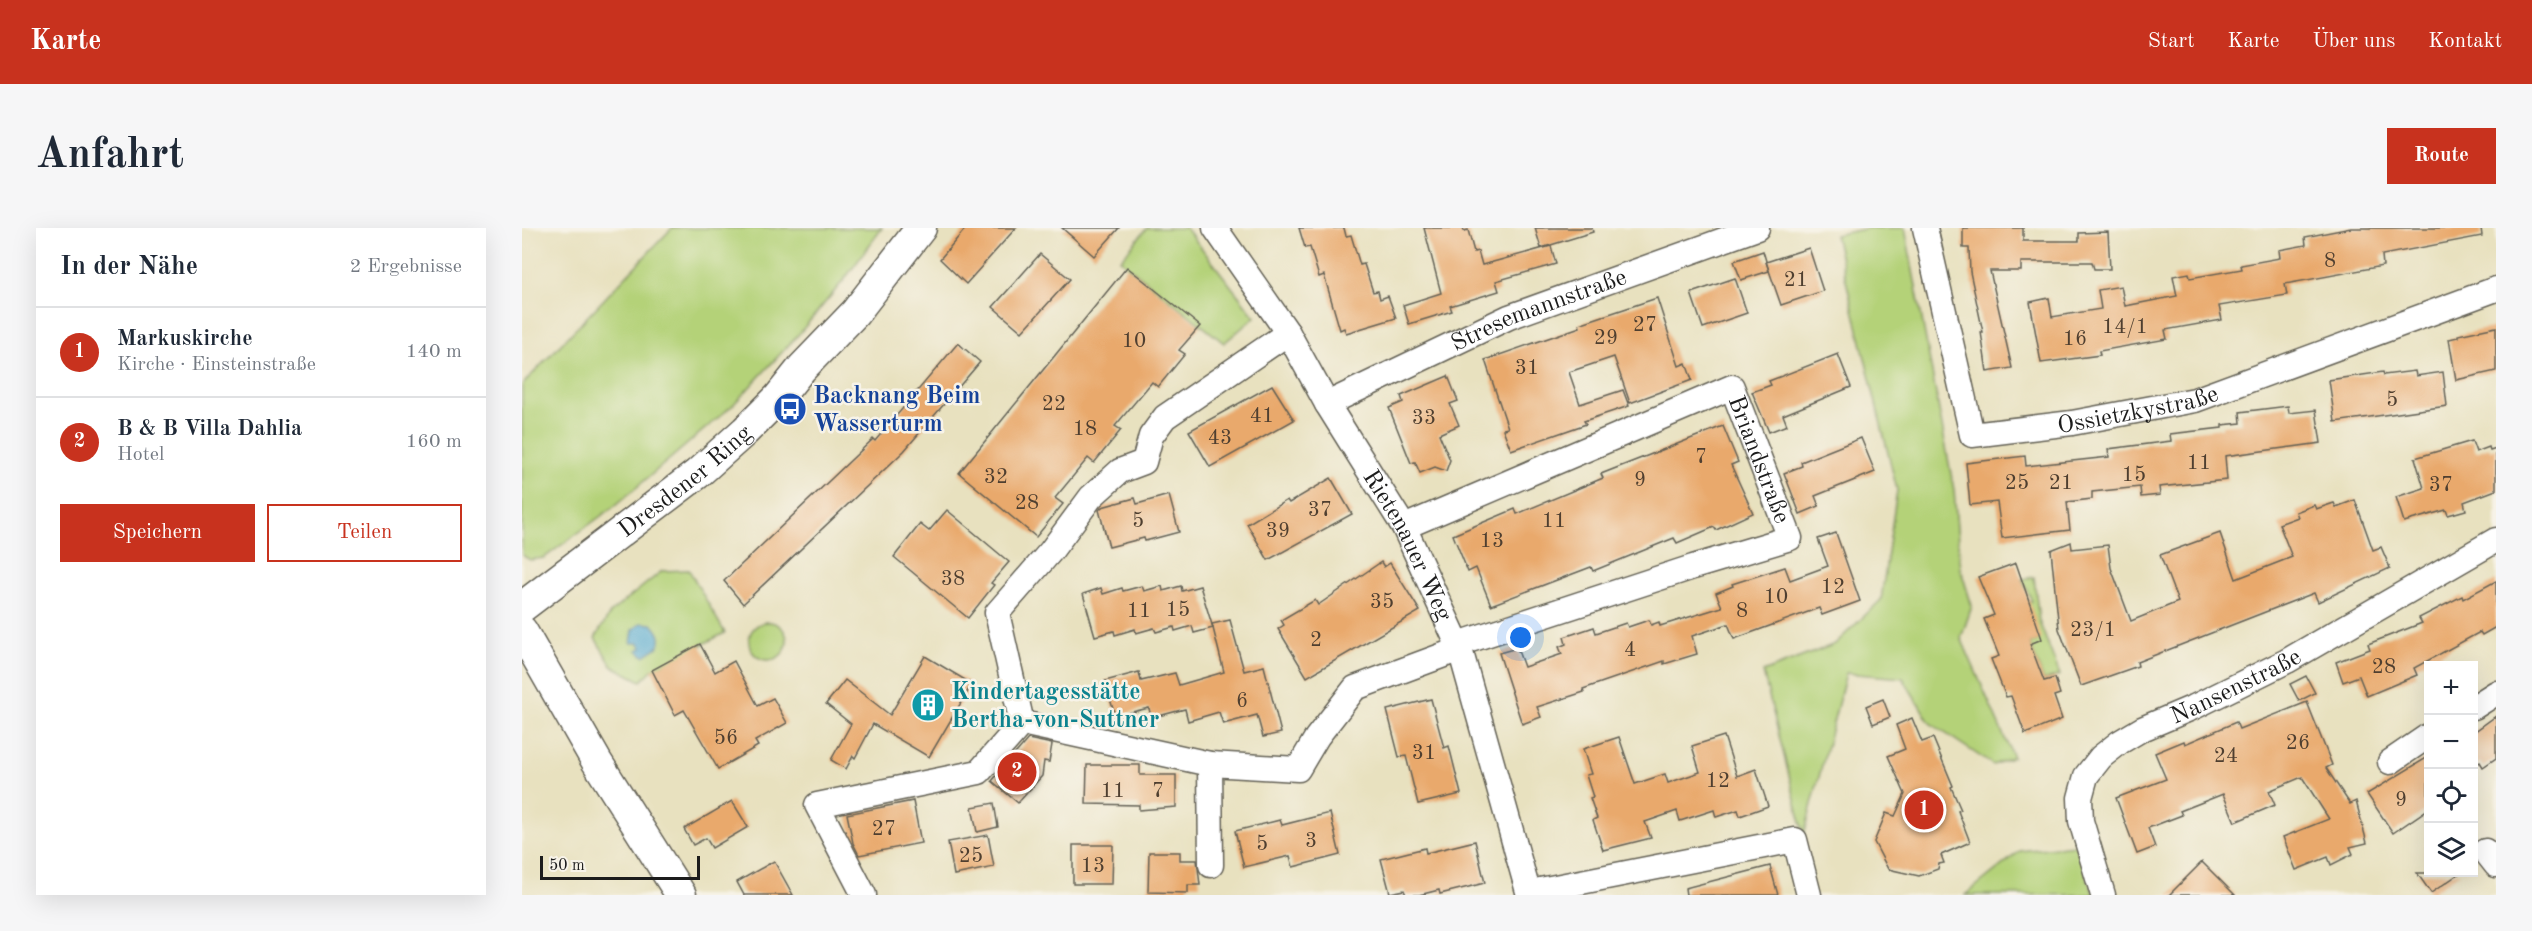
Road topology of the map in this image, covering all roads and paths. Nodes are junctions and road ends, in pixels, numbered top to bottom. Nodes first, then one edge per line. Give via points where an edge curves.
1 (921, 228) edge
2 (1215, 228) edge
3 (1757, 228) edge
4 (1925, 228) edge
5 (2496, 289) edge
6 (1287, 333) junction
7 (1328, 405) junction
8 (1404, 527) junction
9 (2496, 540) edge
10 (522, 607) edge
11 (522, 631) edge
12 (1459, 647) junction
13 (2496, 693) edge
14 (2478, 704) edge
15 (1022, 723) junction
16 (2424, 739) edge
17 (2390, 762) dead end
18 (1210, 764) junction
19 (1211, 865) dead end
20 (1530, 894) edge
21 (681, 895) edge
22 (864, 895) edge
23 (1809, 895) edge
24 (2103, 895) edge

1 - 10 street, Dresdener Ring via 855,313 745,431 697,474
2 - 6 street, Rietenauer Weg
3 - 7 street, Stresemannstraße via 1509,317
4 - 5 street, Ossietzkystraße via 1972,435 2072,423 2194,400
6 - 7 street, Rietenauer Weg
6 - 15 street via 1165,417 1151,436 1144,462 1120,471 1092,496 997,613
7 - 8 street, Rietenauer Weg
8 - 12 street, Rietenauer Weg
8 - 12 street, Briandstraße via 1732,387 1790,538
9 - 24 street, Nansenstraße via 2287,661 2142,729 2101,757 2086,776 2079,810
11 - 21 street via 597,762
12 - 18 street via 1355,688 1298,768
12 - 20 street, Rietenauer Weg
13 - 14 street
15 - 18 street
15 - 22 street via 979,772 818,805
16 - 17 street
18 - 19 street
20 - 23 street via 1795,840

